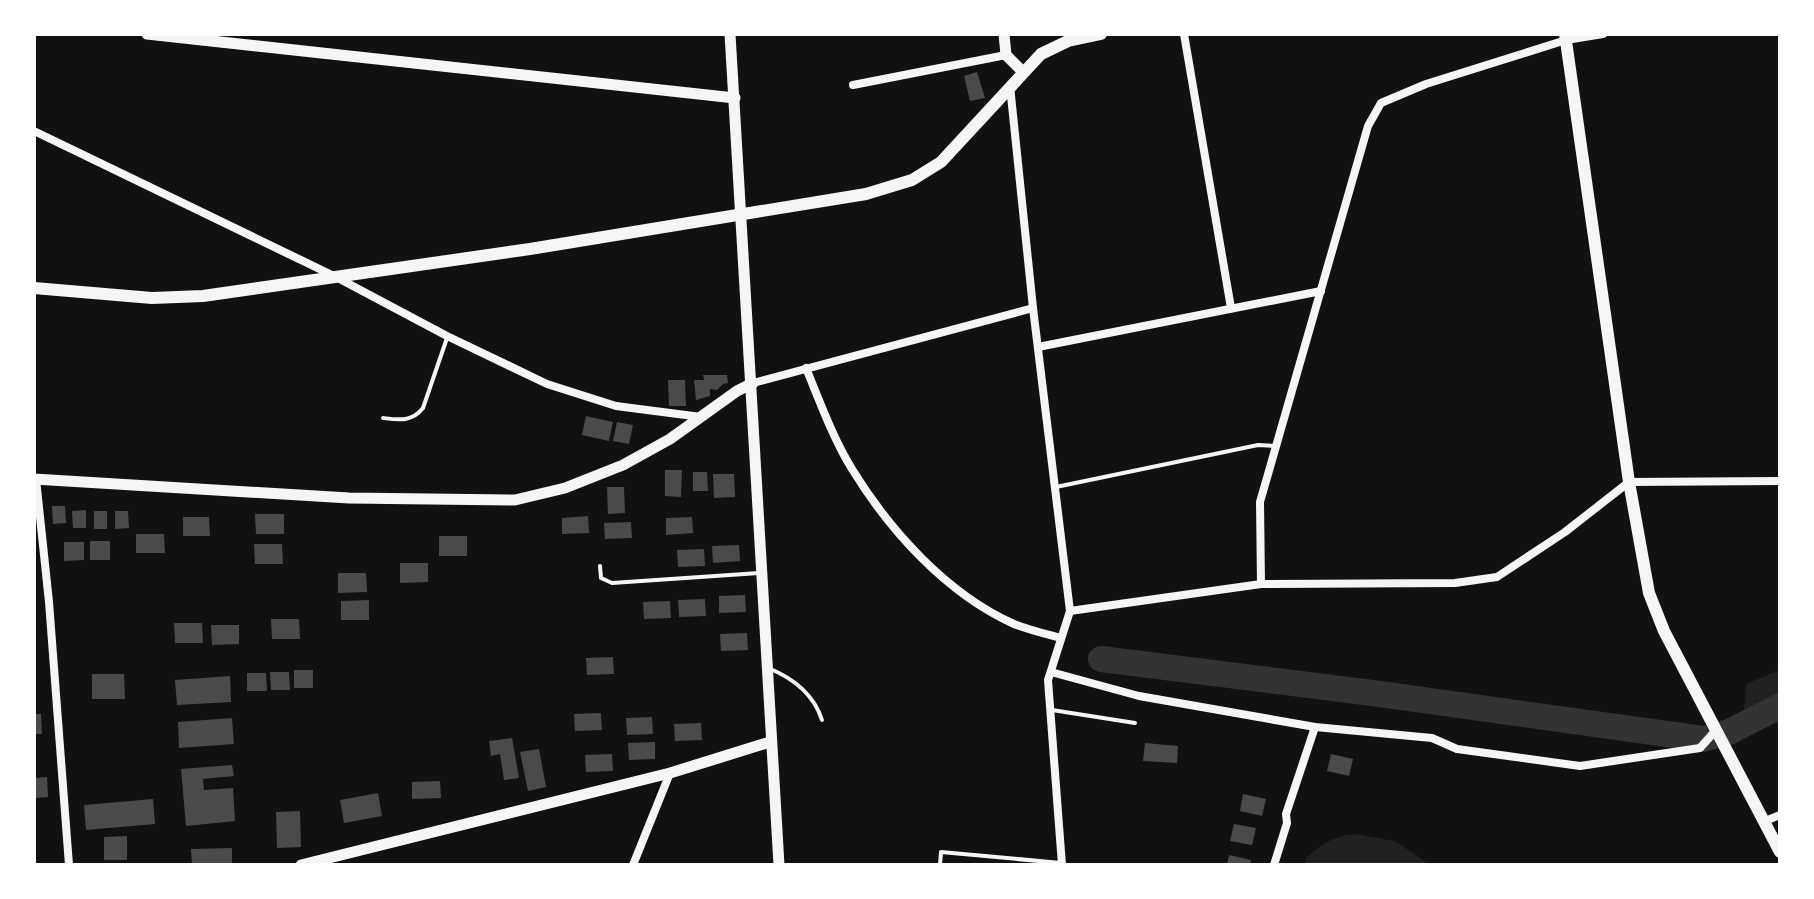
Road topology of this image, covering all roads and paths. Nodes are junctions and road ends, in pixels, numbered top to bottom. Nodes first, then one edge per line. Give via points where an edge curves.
1 (147, 34) edge
2 (730, 34) edge
3 (1004, 34) edge
4 (1101, 34) edge
5 (1184, 34) edge
6 (1603, 34) edge
7 (1566, 37) edge
8 (1006, 55) junction
9 (1023, 72) junction
10 (853, 85) dead end
11 (1010, 86) junction
12 (735, 98) junction
13 (34, 131) edge
14 (742, 214) junction
15 (334, 276) junction
16 (34, 288) edge
17 (1321, 291) junction
18 (1033, 308) junction
19 (1231, 308) junction
20 (447, 336) junction
21 (1038, 347) junction
22 (806, 368) junction
23 (753, 383) junction
24 (701, 417) junction
25 (383, 418) dead end
26 (1276, 446) junction
27 (35, 479) edge
28 (1780, 481) edge
29 (1629, 482) junction
30 (1056, 487) junction
31 (600, 566) dead end
32 (762, 572) junction
33 (1261, 584) junction
34 (1070, 611) junction
35 (1061, 638) junction
36 (766, 667) junction
37 (1051, 672) junction
38 (1052, 710) junction
39 (822, 720) dead end
40 (1135, 723) dead end
41 (1315, 727) junction
42 (1717, 729) junction
43 (770, 742) junction
44 (670, 773) junction
45 (1780, 815) edge
46 (1765, 821) junction
47 (1780, 852) edge
48 (1062, 864) edge
49 (69, 865) edge
50 (301, 865) edge
51 (633, 865) edge
52 (779, 865) edge
53 (940, 865) edge
54 (1274, 865) edge

1 - 12 street
2 - 12 street
3 - 8 street
4 - 9 main road via 1041,54
5 - 19 street
6 - 7 street
7 - 17 street via 1381,103 1368,126
7 - 29 main road
8 - 9 street
8 - 10 street
9 - 11 main road
11 - 14 main road via 941,162 912,180 866,194
11 - 18 street
12 - 14 street
13 - 15 street
14 - 15 main road
14 - 23 street
15 - 16 main road via 203,296
15 - 20 street
17 - 19 street
17 - 26 street
18 - 21 street
18 - 22 street
19 - 21 street
20 - 24 street via 592,400
20 - 25 lane via 423,408 406,420
21 - 30 street
22 - 23 street
22 - 35 street via 852,469 920,556 969,597 1015,624
23 - 24 street
23 - 32 street
24 - 27 street via 623,465 515,500 349,498
26 - 30 lane via 1258,445
26 - 33 street via 1260,502
27 - 49 street
28 - 29 street
29 - 33 street via 1497,577 1455,583
29 - 42 main road via 1649,593
30 - 34 street
31 - 32 lane via 601,578 612,583
32 - 36 street
33 - 34 street
34 - 35 street
35 - 37 street
36 - 39 lane via 805,691
36 - 43 street
37 - 38 street
37 - 41 street via 1139,696
38 - 40 lane
38 - 48 street
41 - 42 street via 1432,738 1457,749 1580,766 1700,748
41 - 54 street
42 - 46 main road
43 - 44 street
43 - 52 street
44 - 50 street
44 - 51 street
45 - 46 street
46 - 47 main road
48 - 53 lane via 941,852

